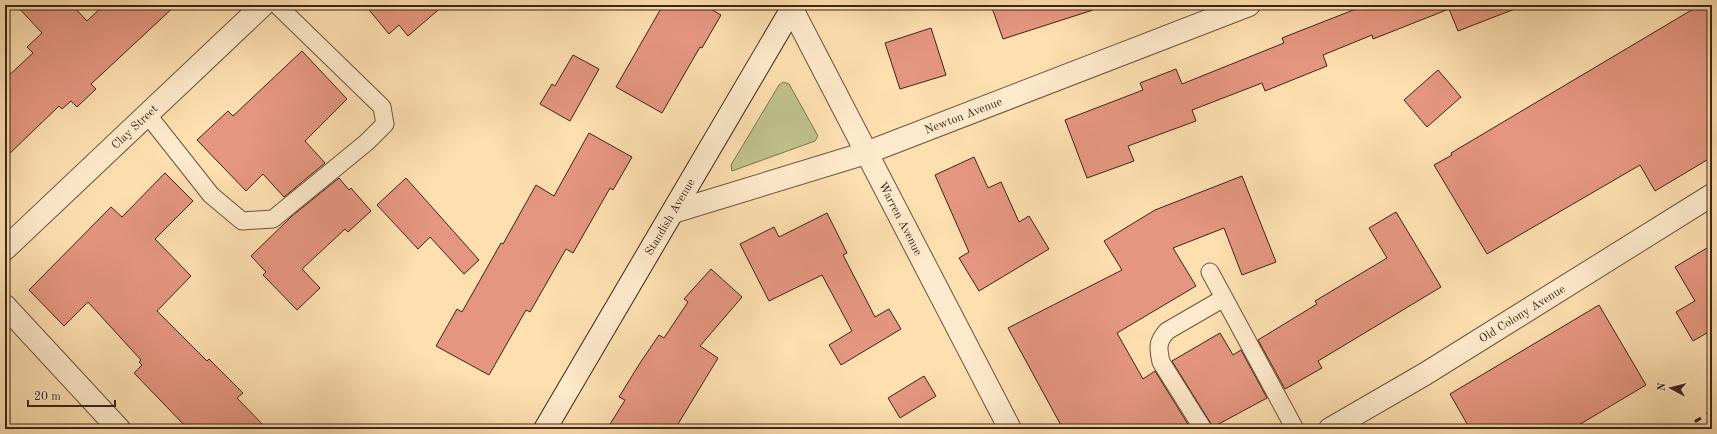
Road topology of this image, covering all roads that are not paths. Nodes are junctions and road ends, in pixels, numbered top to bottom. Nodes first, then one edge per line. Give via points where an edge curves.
1 (263, 5) edge
2 (277, 5) edge
3 (1249, 5) edge
4 (793, 7) edge
5 (147, 114) junction
6 (866, 153) junction
7 (1712, 195) edge
8 (673, 212) junction
9 (5, 249) edge
10 (1210, 272) dead end
11 (1224, 298) junction
12 (5, 306) edge
13 (119, 429) edge
14 (545, 429) edge
15 (1010, 429) edge
16 (1203, 429) edge
17 (1295, 429) edge
18 (1330, 429) edge

1 - 5 street, Clay Street
2 - 5 lane via 382,107 385,124 367,142 273,219 242,221 211,195
3 - 6 street, Newton Avenue
4 - 6 street, Warren Avenue
4 - 8 street, Standish Avenue
5 - 9 street, Clay Street
6 - 8 street, Newton Avenue
6 - 15 street, Warren Avenue
7 - 18 street, Old Colony Avenue via 1425,374
8 - 14 street, Standish Avenue
10 - 11 lane
11 - 16 lane via 1167,331 1160,339 1161,362
11 - 17 lane
12 - 13 street

